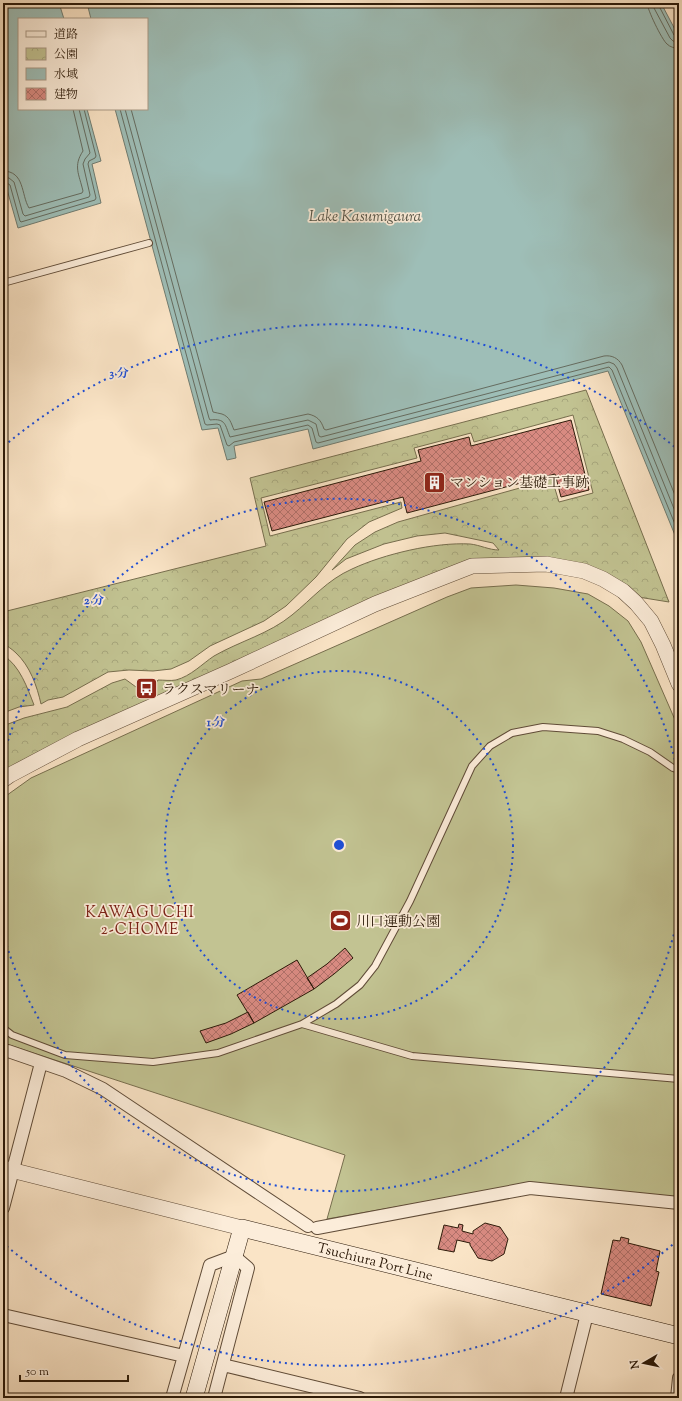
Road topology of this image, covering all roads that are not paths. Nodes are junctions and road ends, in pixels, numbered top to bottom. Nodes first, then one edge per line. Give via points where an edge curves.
1 (149, 243) dead end
2 (3, 283) edge
3 (679, 684) edge
4 (679, 770) edge
5 (3, 780) edge
6 (302, 1024) junction
7 (3, 1028) edge
8 (3, 1051) edge
9 (41, 1063) junction
10 (679, 1079) edge
11 (8, 1169) edge
12 (679, 1203) edge
13 (3, 1208) edge
14 (242, 1228) junction
15 (234, 1256) junction
16 (587, 1314) junction
17 (3, 1315) edge
18 (679, 1336) edge
19 (184, 1356) junction
20 (223, 1365) junction
21 (679, 1378) edge
22 (172, 1398) edge
23 (194, 1398) edge
24 (214, 1398) edge
25 (358, 1398) edge
26 (566, 1398) edge
27 (677, 1398) edge

1 - 2 lane
3 - 5 street via 651,620 627,595 603,579 584,571 546,564 472,566 375,604 85,736
4 - 6 lane via 623,739 598,731 543,727 512,733 490,746 472,766 410,901 375,966 360,985 336,1004
6 - 7 lane via 218,1053 153,1062 65,1055 12,1035
6 - 10 lane via 412,1056
8 - 9 street
9 - 11 street
9 - 12 street via 66,1071 103,1089 312,1227 530,1188
11 - 13 street
11 - 14 street
14 - 15 main road
14 - 16 main road, Tsuchiura Port Line
15 - 19 street via 210,1266
15 - 20 street via 248,1268
15 - 23 main road
16 - 18 main road, Tsuchiura Port Line
16 - 26 street
17 - 19 street
19 - 22 street
20 - 24 street
20 - 25 street
21 - 27 street

